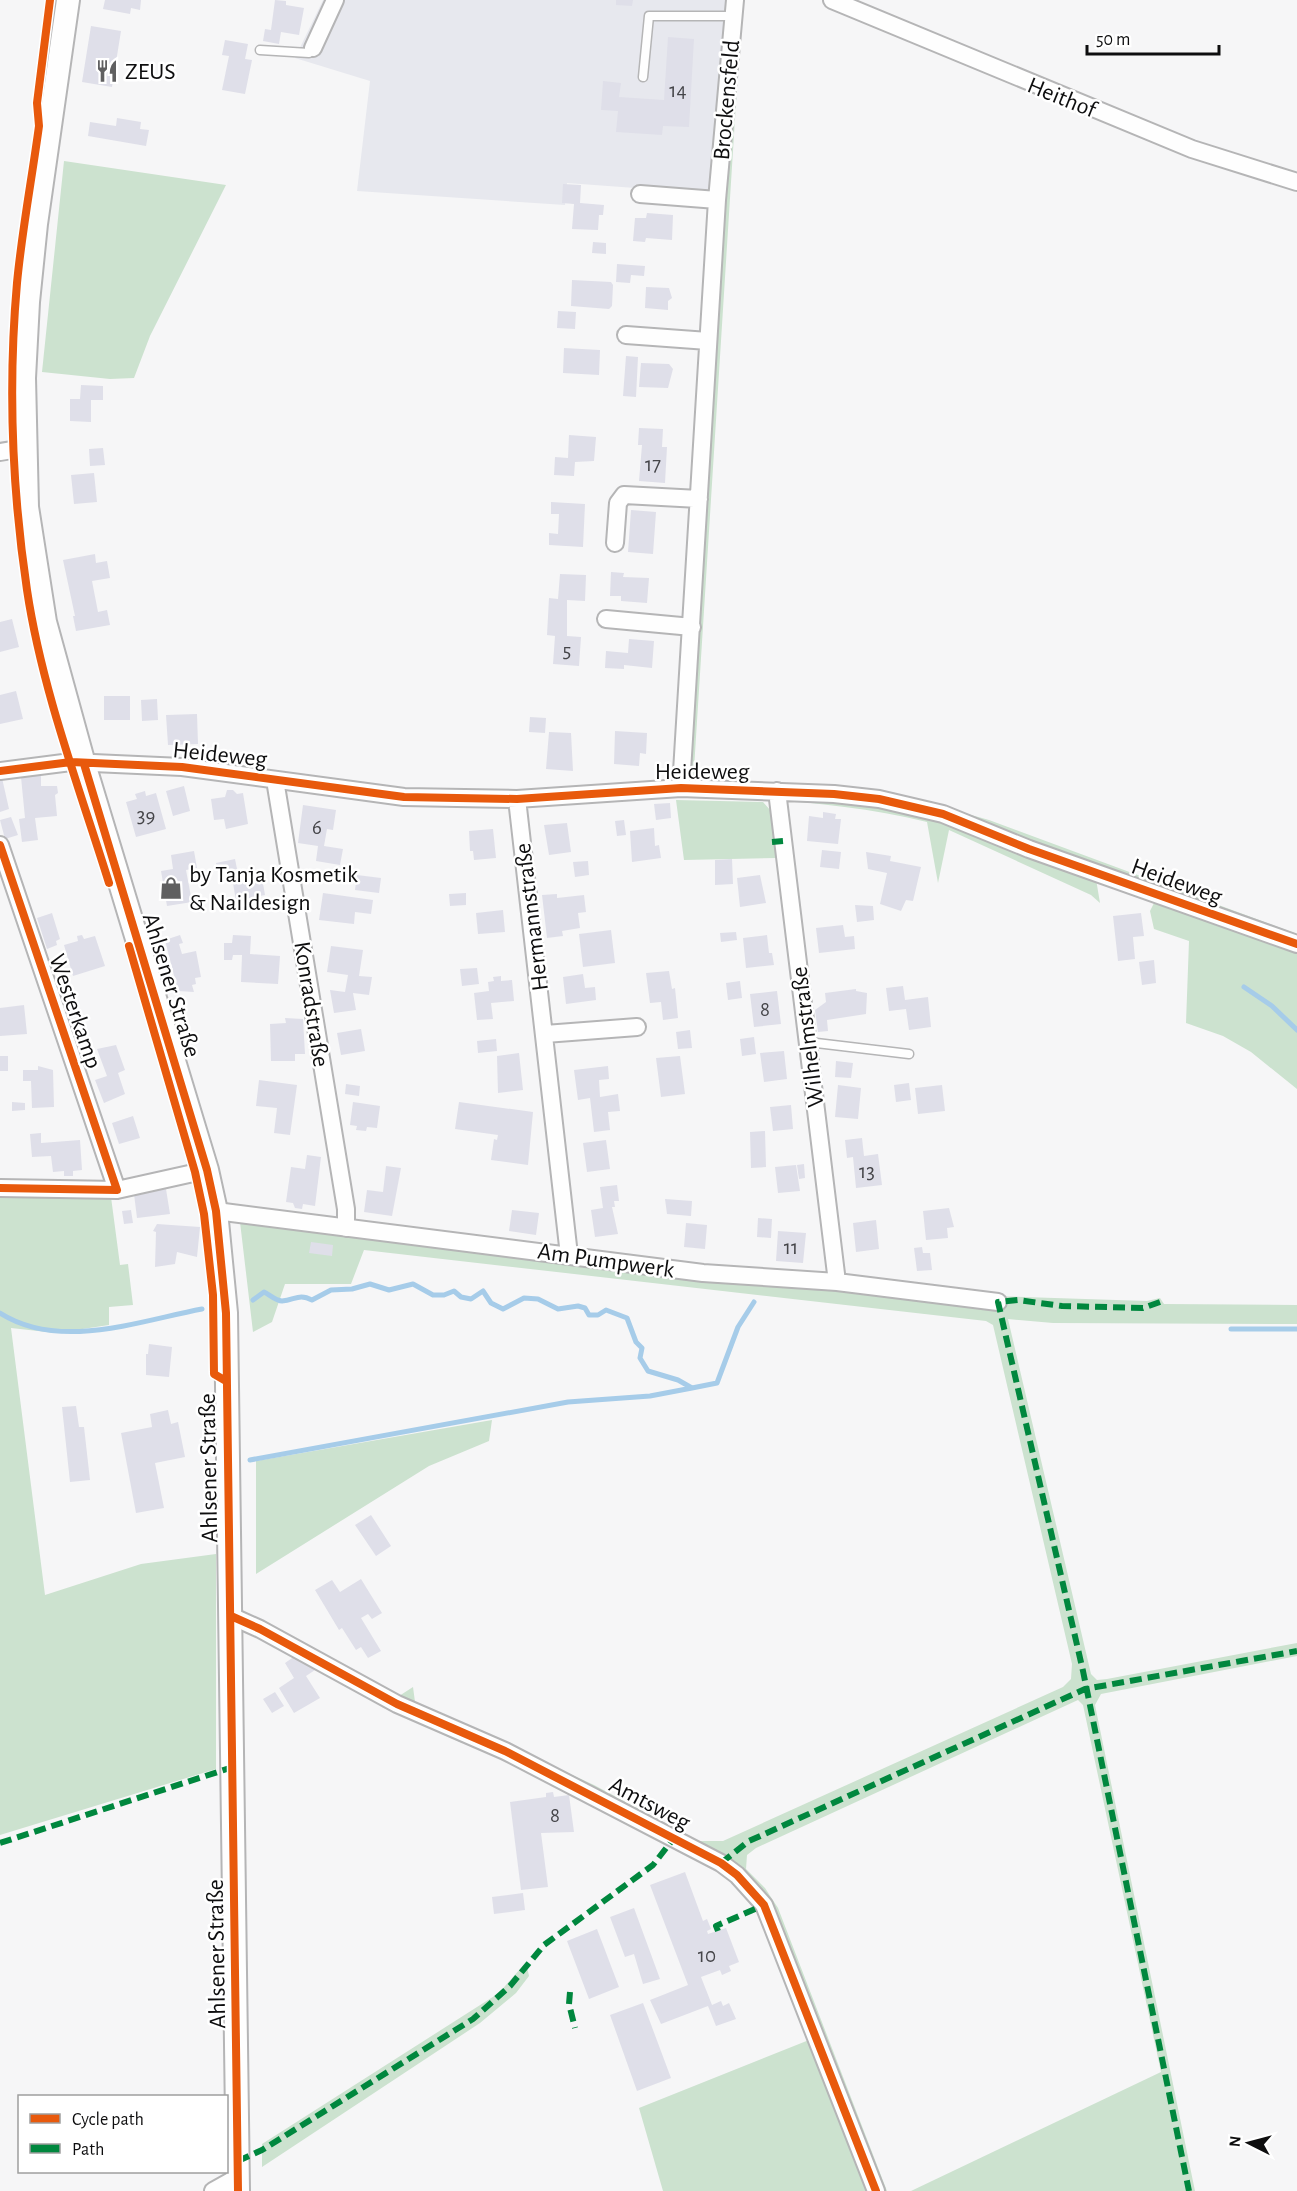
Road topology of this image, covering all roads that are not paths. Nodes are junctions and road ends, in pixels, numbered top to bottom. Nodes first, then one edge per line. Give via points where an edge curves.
1 (68, 0) edge
2 (335, 0) edge
3 (832, 0) edge
4 (735, 8) edge
5 (313, 48) joint
6 (260, 50) dead end
7 (643, 77) dead end
8 (1297, 182) edge
9 (640, 194) dead end
10 (717, 200) junction
11 (626, 335) dead end
12 (708, 341) junction
13 (24, 448) junction
14 (0, 453) edge
15 (699, 499) junction
16 (615, 543) dead end
17 (606, 619) dead end
18 (692, 627) junction
19 (84, 764) junction
20 (1, 768) edge
21 (274, 780) junction
22 (681, 788) junction
23 (777, 791) junction
24 (517, 799) junction
25 (0, 845) edge
26 (1297, 944) edge
27 (637, 1027) dead end
28 (545, 1034) junction
29 (808, 1042) junction
30 (909, 1054) dead end
31 (207, 1170) junction
32 (0, 1188) edge
33 (117, 1190) junction
34 (216, 1212) junction
35 (346, 1228) junction
36 (569, 1255) junction
37 (837, 1282) junction
38 (998, 1302) dead end
39 (231, 1616) junction
40 (238, 2184) edge
41 (213, 2191) edge
42 (876, 2191) edge

1 - 13 main road, Ahlsener Straße via 28,302
2 - 5 street
3 - 8 street, Heithof via 1192,149
4 - 7 lane via 649,16
4 - 10 street, Brockensfeld
5 - 6 lane via 309,53
9 - 10 street
10 - 12 street, Brockensfeld
11 - 12 street
12 - 15 street, Brockensfeld
13 - 14 street
13 - 19 main road, Ahlsener Straße via 27,507 45,622
15 - 16 street via 624,495 618,503
15 - 18 street, Brockensfeld
17 - 18 street
18 - 22 street, Brockensfeld
19 - 20 street
19 - 21 street, Heideweg via 182,767
19 - 31 main road, Ahlsener Straße
21 - 24 street, Heideweg via 404,797
21 - 35 street, Konradstraße via 346,1209
22 - 23 street, Heideweg
22 - 24 street, Heideweg
23 - 26 street, Heideweg via 879,799 943,814 1029,849
23 - 29 street, Wilhelmstraße
24 - 28 street, Hermannstraße
25 - 33 street, Westerkamp
27 - 28 street
28 - 36 street, Hermannstraße
29 - 30 lane
29 - 37 street, Wilhelmstraße
31 - 33 street
31 - 34 main road, Ahlsener Straße
32 - 33 street
34 - 35 street, Am Pumpwerk
34 - 39 main road, Ahlsener Straße via 226,1313
35 - 36 street, Am Pumpwerk
36 - 37 street, Am Pumpwerk via 703,1273
37 - 38 street, Am Pumpwerk
39 - 40 main road, Ahlsener Straße
39 - 42 street, Amtsweg via 397,1704 592,1794 737,1875 764,1905
40 - 41 street

